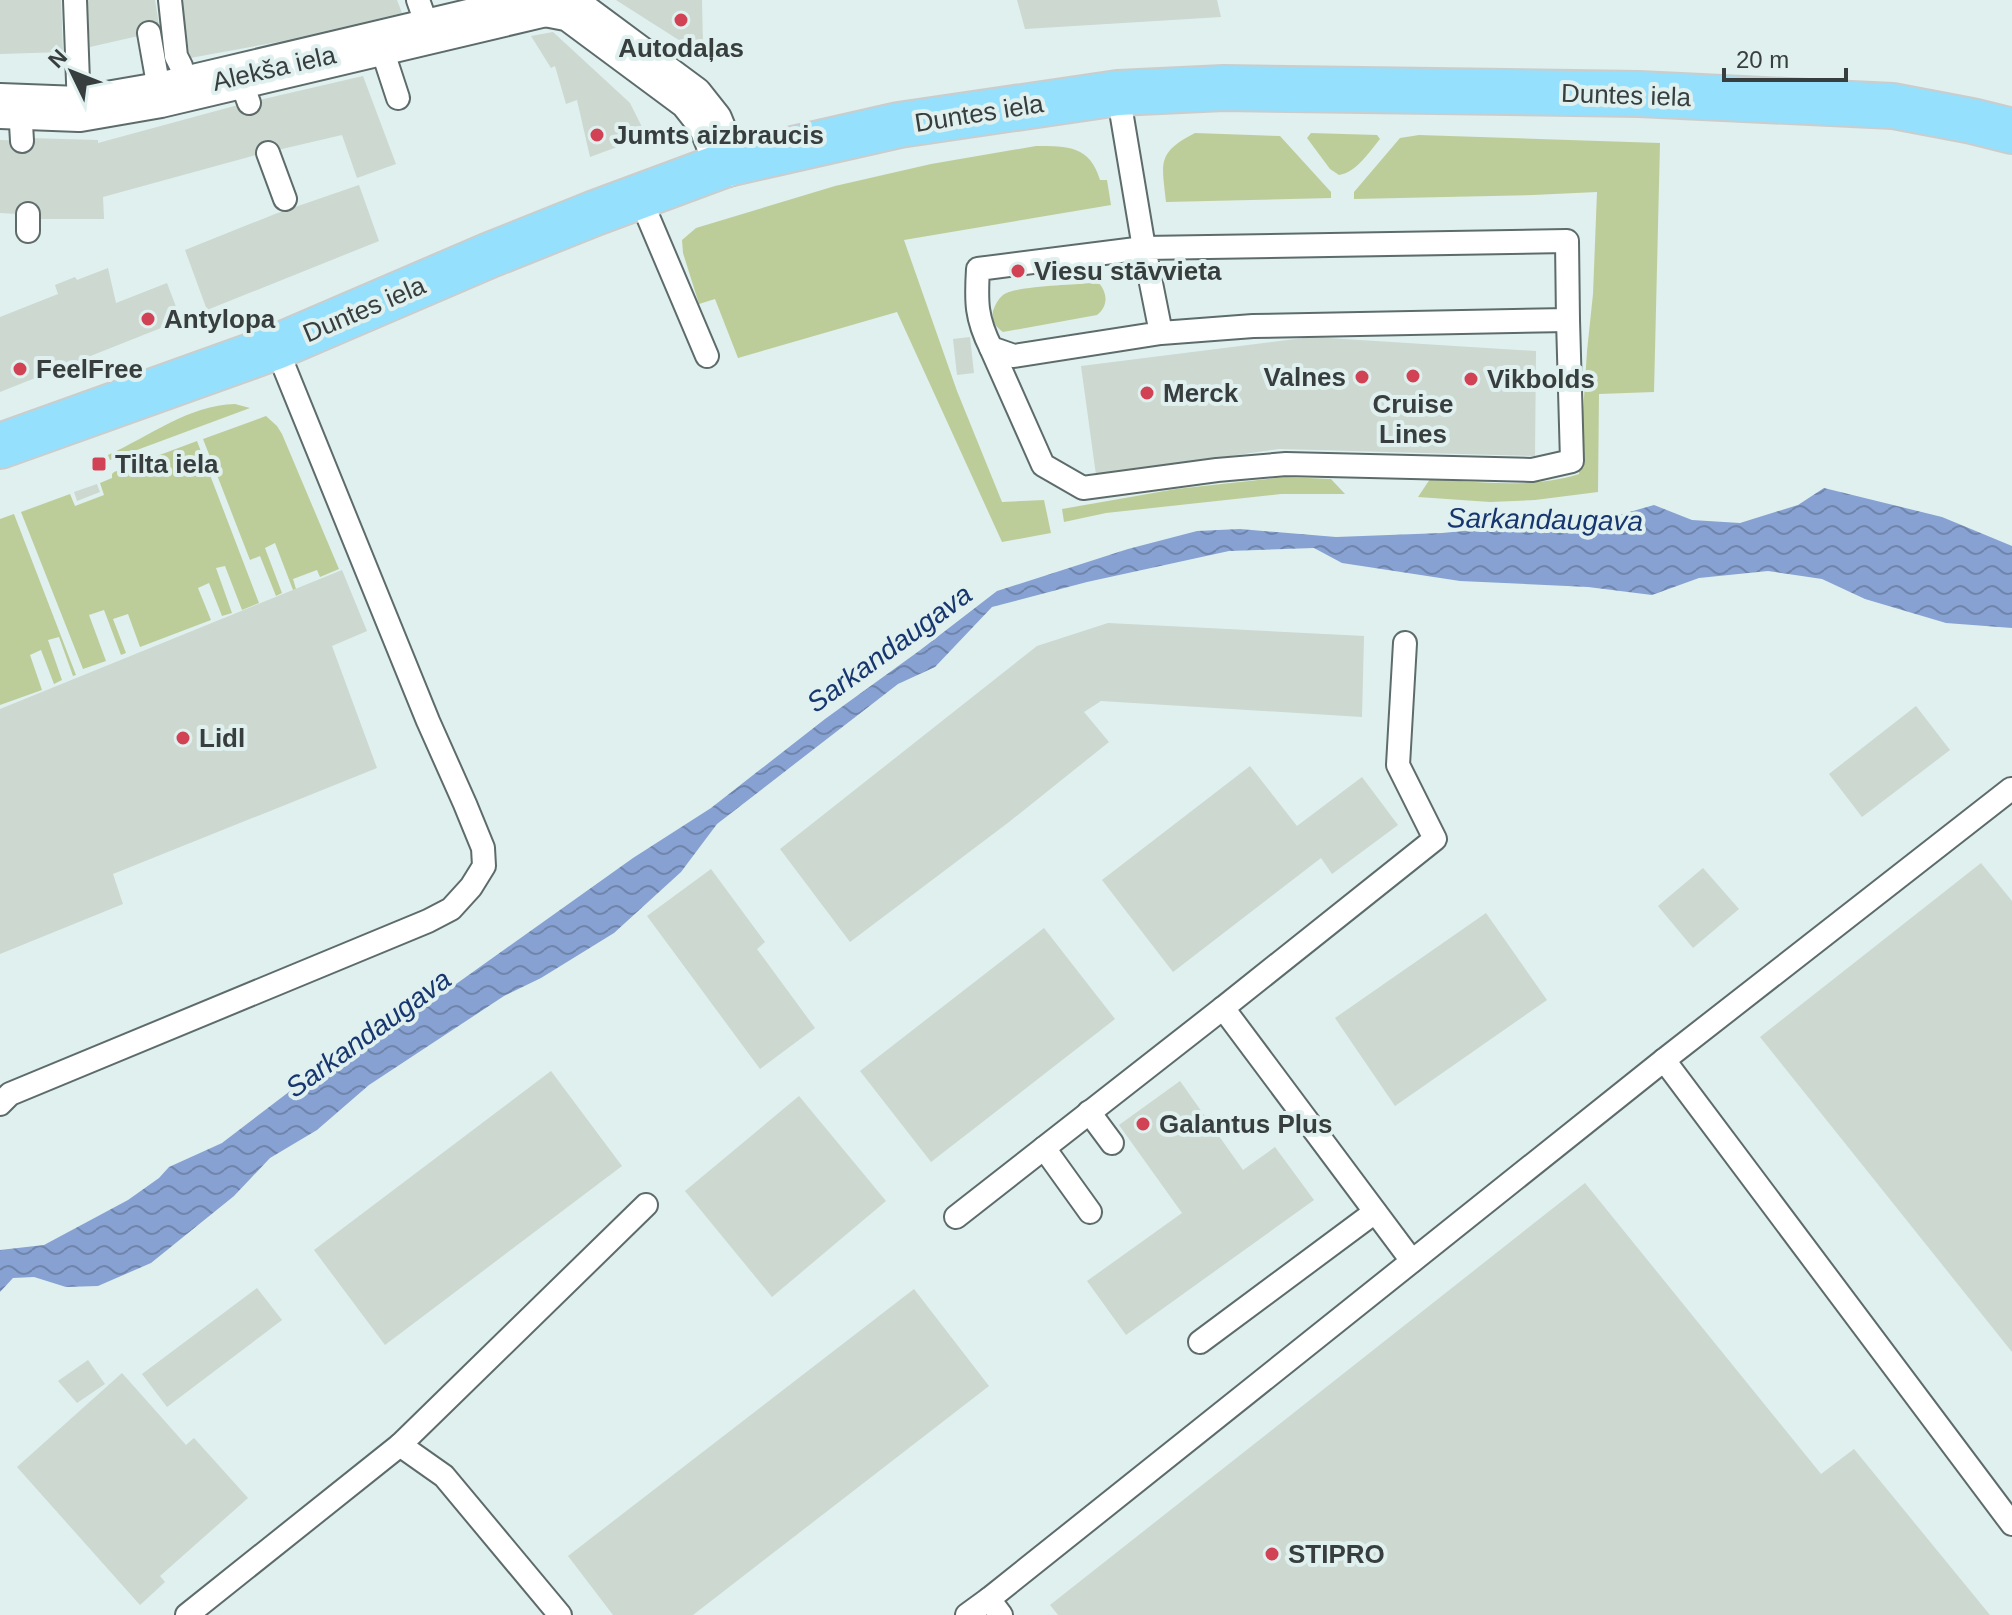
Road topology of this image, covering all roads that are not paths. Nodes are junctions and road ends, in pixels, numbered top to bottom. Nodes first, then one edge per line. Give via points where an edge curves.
1 (75, 0) edge
2 (170, 0) edge
3 (544, 2) edge
4 (423, 16) edge
5 (149, 33) dead end
6 (380, 43) junction
7 (172, 92) junction
8 (1118, 93) junction
9 (398, 98) dead end
10 (79, 109) junction
11 (14, 118) edge
12 (2012, 131) edge
13 (268, 153) dead end
14 (727, 164) junction
15 (640, 198) junction
16 (285, 199) dead end
17 (1144, 248) junction
18 (1568, 320) junction
19 (1161, 333) junction
20 (276, 347) junction
21 (991, 348) junction
22 (707, 356) dead end
23 (0, 446) edge
24 (1405, 643) dead end
25 (2012, 790) edge
26 (1223, 1008) junction
27 (1664, 1060) junction
28 (0, 1104) edge
29 (1089, 1112) junction
30 (1112, 1143) dead end
31 (1044, 1148) junction
32 (646, 1205) dead end
33 (1090, 1212) dead end
34 (1375, 1212) junction
35 (956, 1217) dead end
36 (1412, 1261) junction
37 (1200, 1342) dead end
38 (400, 1445) junction
39 (2012, 1524) edge
40 (995, 1607) edge
41 (187, 1615) edge
42 (560, 1615) edge
43 (967, 1615) edge

1 - 10 lane
2 - 7 lane via 181,66
3 - 4 street, Alekša iela
3 - 14 street via 571,9 691,98 710,122
4 - 6 street, Alekša iela
5 - 7 lane
6 - 7 street, Alekša iela via 244,90
6 - 9 lane
7 - 10 street, Alekša iela
8 - 12 main road, Duntes iela via 1224,88 1639,94 1893,106
8 - 14 main road, Duntes iela via 899,125
8 - 17 lane
10 - 11 street, Alekša iela
13 - 16 lane
14 - 15 main road, Duntes iela
15 - 20 main road, Duntes iela
15 - 22 lane
17 - 18 lane via 1567,241
17 - 19 lane
17 - 21 lane via 978,269 980,327
18 - 19 lane via 1253,326
18 - 21 lane via 1572,461 1532,470 1286,464 1083,488 1043,465
19 - 21 lane via 1014,356
20 - 23 main road, Duntes iela
20 - 28 lane via 483,848 484,866 451,909 428,921 10,1094
24 - 26 lane via 1398,765 1435,839
25 - 27 lane
26 - 29 lane
26 - 34 lane
27 - 36 lane
27 - 39 lane
29 - 30 lane
29 - 31 lane
31 - 33 lane
31 - 35 lane
32 - 38 lane
34 - 36 lane
34 - 37 lane
36 - 40 lane
38 - 41 lane
38 - 42 lane via 444,1476
40 - 43 lane

